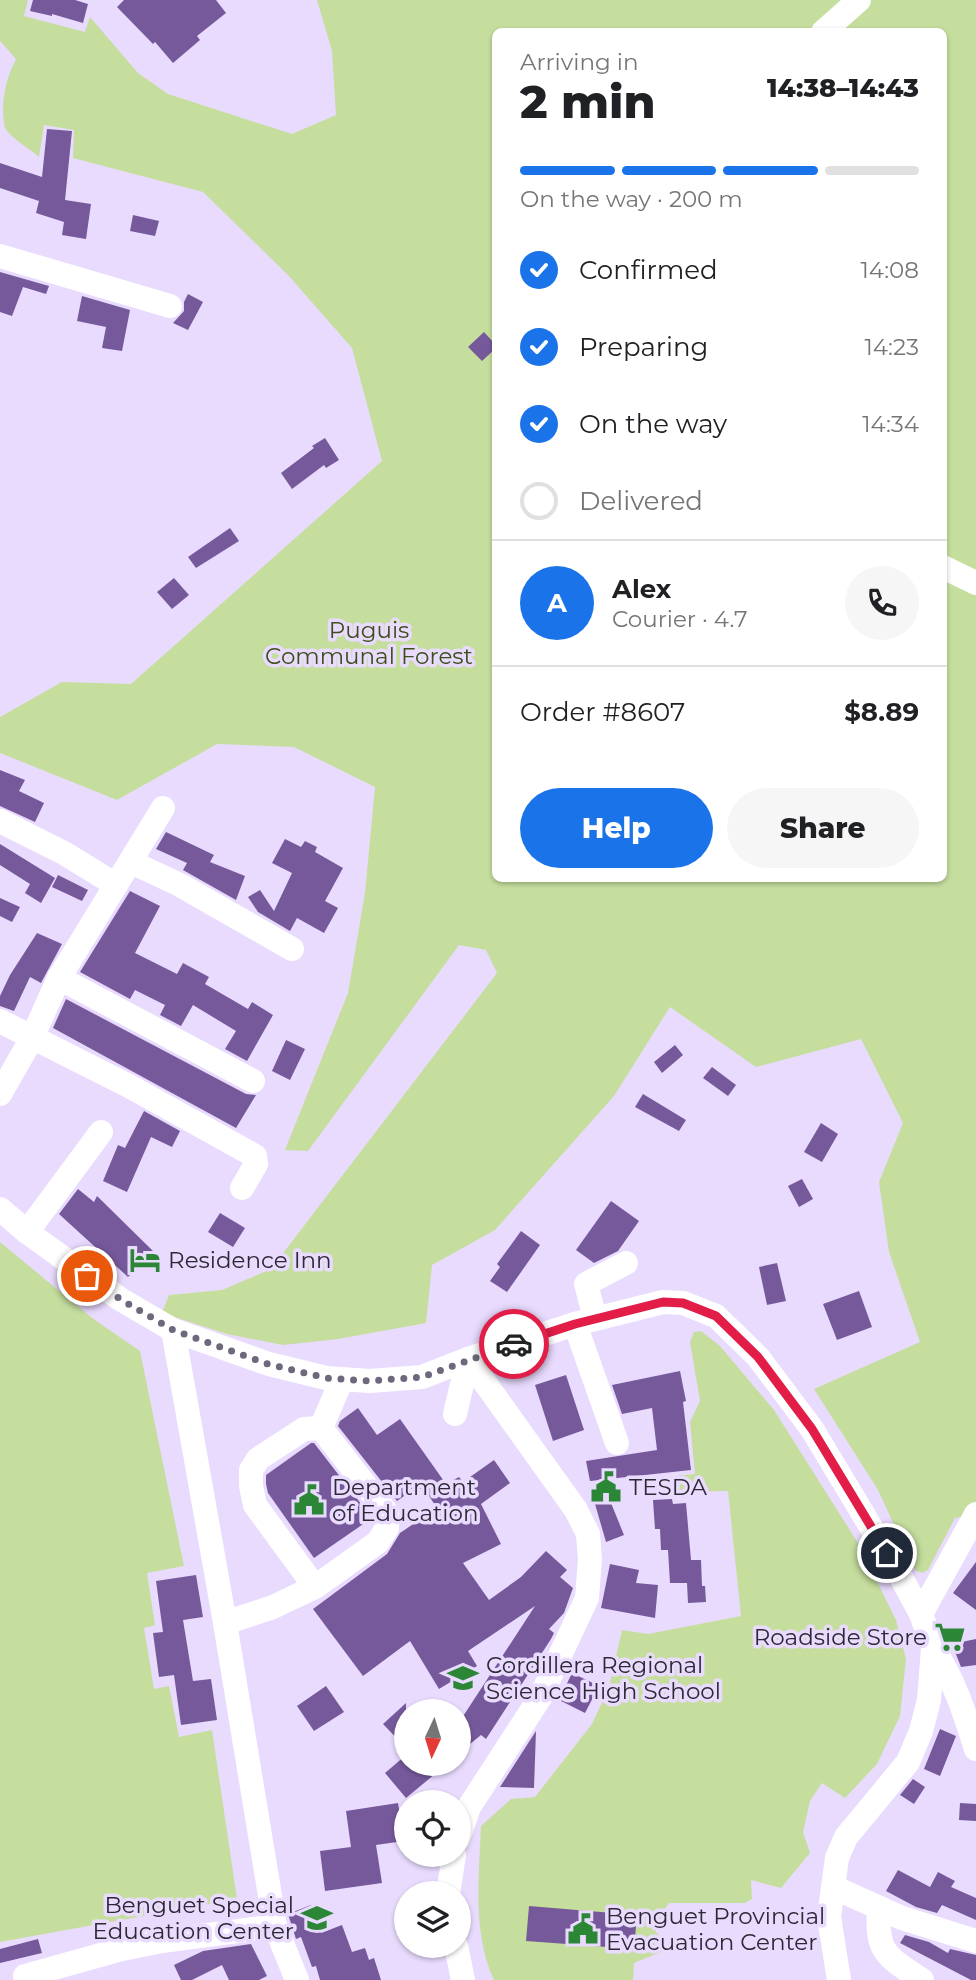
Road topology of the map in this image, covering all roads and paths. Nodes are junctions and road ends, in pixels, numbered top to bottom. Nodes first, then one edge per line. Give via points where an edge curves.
1 (859, 0) edge
2 (828, 28) edge
3 (0, 256) edge
4 (170, 306) dead end
5 (947, 569) edge
6 (976, 583) edge
7 (163, 808) dead end
8 (0, 821) edge
9 (131, 862) junction
10 (116, 885) junction
11 (292, 950) dead end
12 (60, 978) junction
13 (0, 1021) edge
14 (32, 1038) junction
15 (253, 1081) dead end
16 (0, 1094) edge
17 (100, 1132) dead end
18 (242, 1188) dead end
19 (0, 1209) edge
20 (27, 1232) junction
21 (626, 1263) dead end
22 (585, 1321) junction
23 (173, 1330) junction
24 (468, 1359) junction
25 (342, 1379) junction
26 (455, 1413) dead end
27 (321, 1428) junction
28 (617, 1443) dead end
29 (976, 1514) edge
30 (315, 1587) junction
31 (921, 1614) junction
32 (225, 1623) junction
33 (933, 1648) junction
34 (976, 1749) edge
35 (471, 1804) edge
36 (833, 1887) junction
37 (879, 1908) junction
38 (275, 1926) junction
39 (976, 1941) edge
40 (458, 1958) edge
41 (25, 1976) dead end
42 (297, 1980) edge
43 (463, 1980) edge
44 (839, 1980) edge
45 (922, 1980) edge

1 - 2 street
3 - 4 street
5 - 6 street
7 - 9 street
8 - 10 street
9 - 10 street
9 - 11 street
10 - 12 street
12 - 14 street
12 - 15 street
13 - 14 street
14 - 16 street
14 - 18 street via 255,1156 256,1164
17 - 20 street
19 - 20 street
20 - 23 street via 120,1299
21 - 22 street via 586,1284
22 - 24 street
22 - 28 street
22 - 31 street via 663,1302 683,1303 716,1316 758,1357 812,1429
23 - 25 street via 268,1364
23 - 32 street
24 - 25 street via 422,1377
24 - 26 street
24 - 35 street via 576,1510 588,1534 590,1559 587,1598 546,1686
25 - 27 street
27 - 30 street via 387,1513 387,1528 378,1542
27 - 30 street via 304,1429 258,1459 251,1470 255,1505
29 - 31 street
30 - 32 street
31 - 33 street
32 - 38 street
33 - 34 street via 944,1664
33 - 36 street via 929,1700 908,1762 846,1837
36 - 37 street
36 - 44 street via 829,1917
37 - 39 street
37 - 45 street via 877,1934 882,1948
38 - 41 street via 135,1947
38 - 42 street
40 - 43 street

